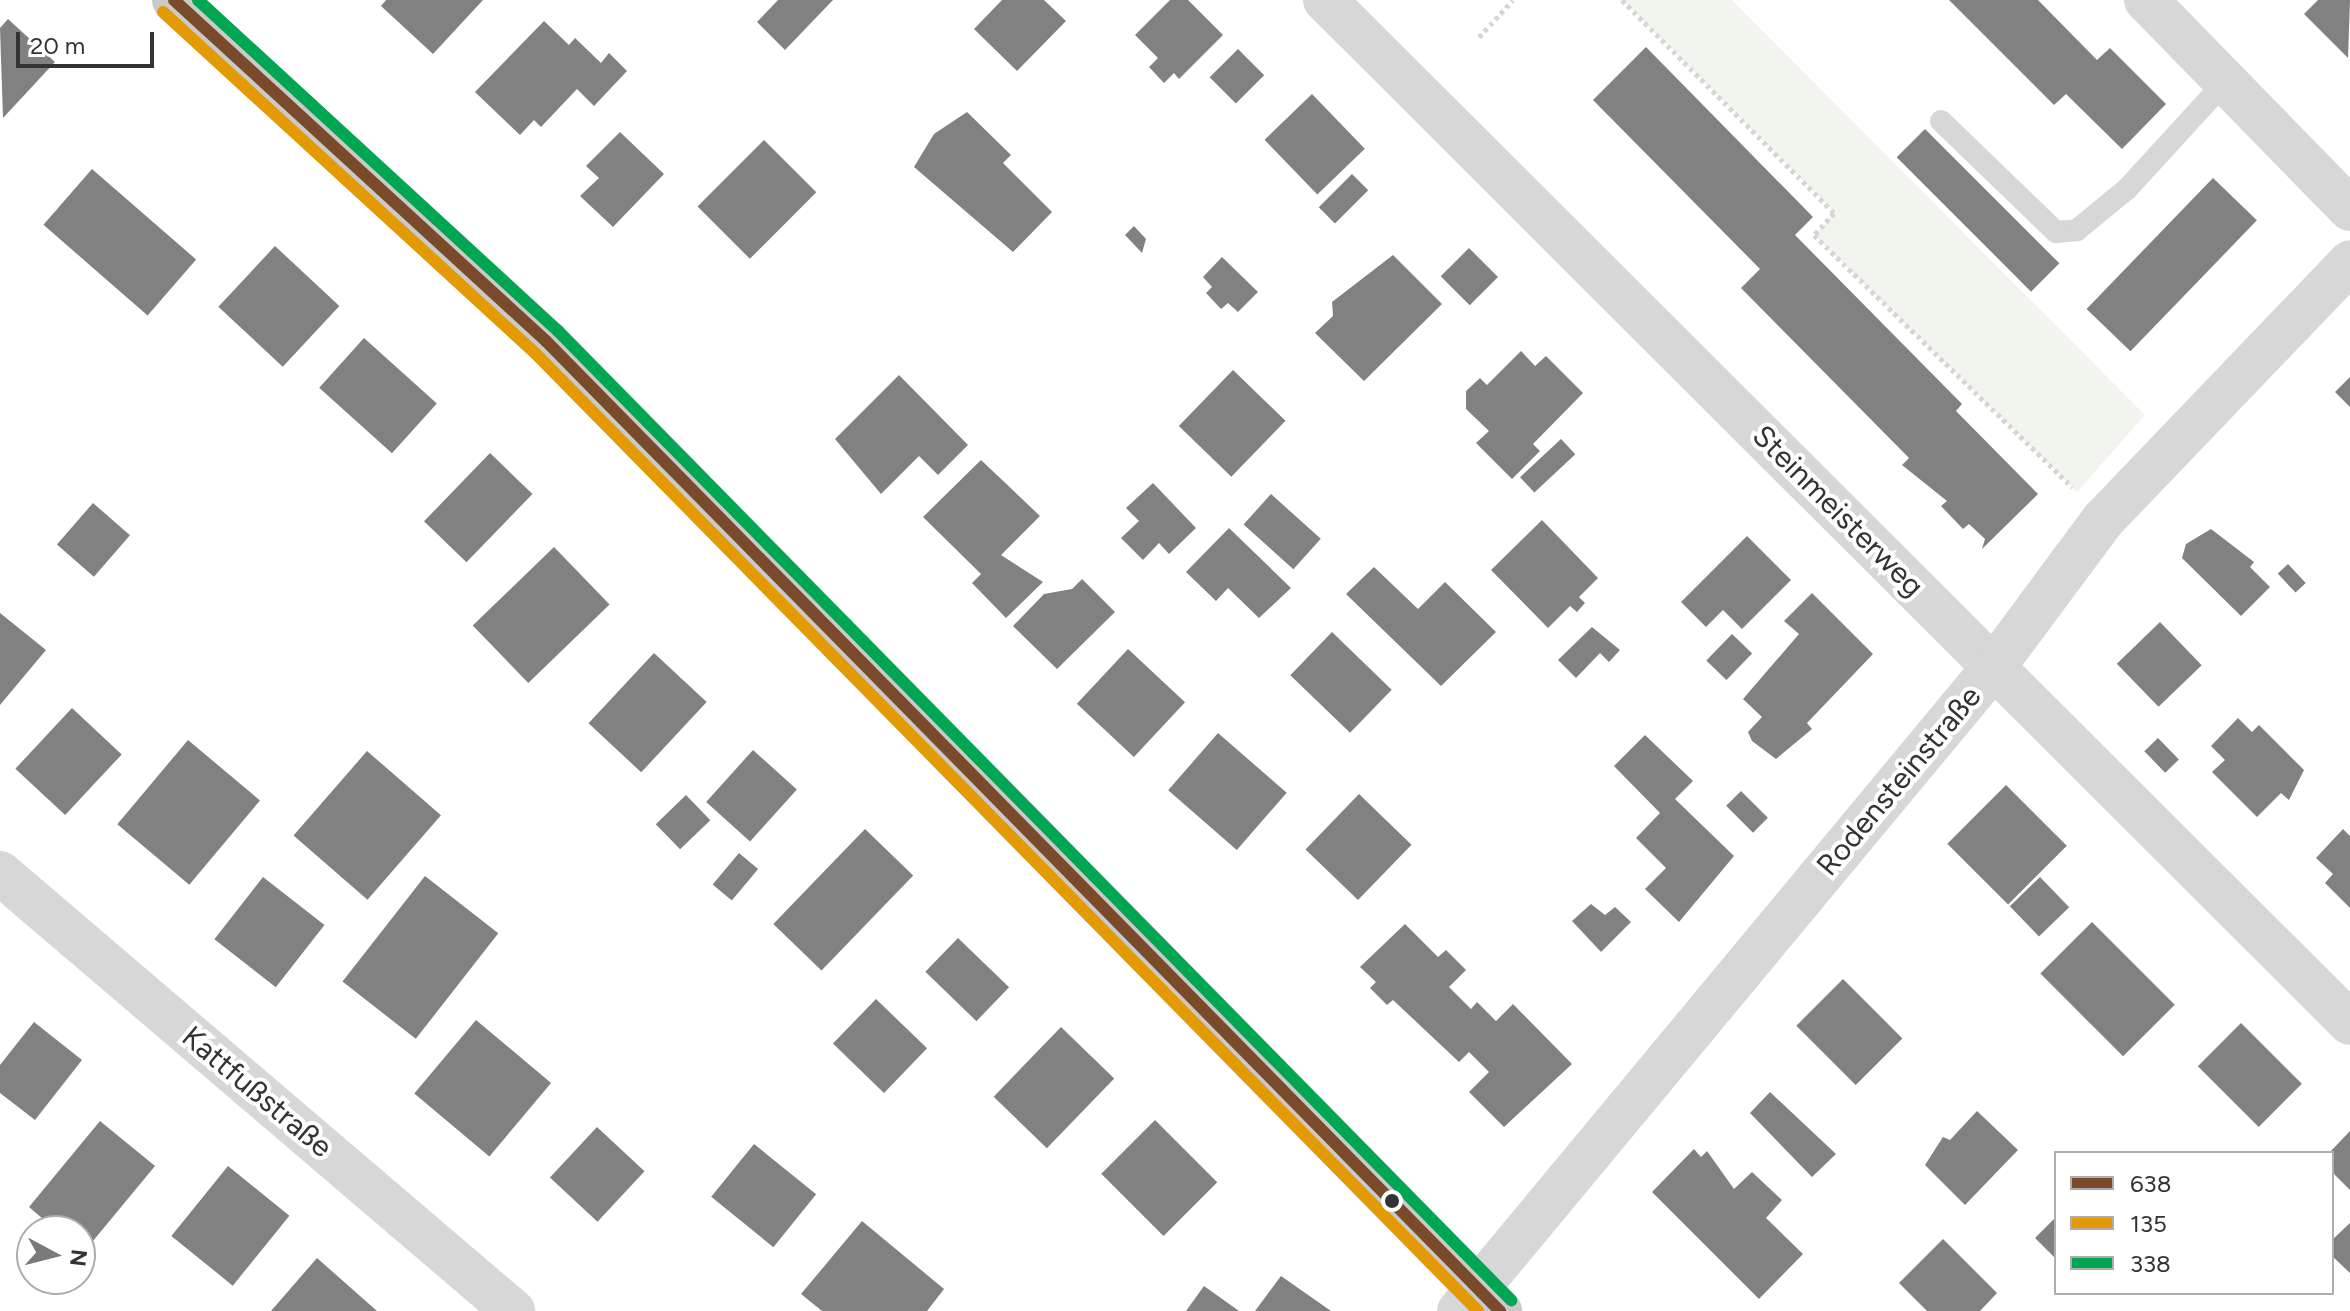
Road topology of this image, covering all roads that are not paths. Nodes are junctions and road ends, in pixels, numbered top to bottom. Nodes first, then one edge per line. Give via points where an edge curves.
1 (174, 0) edge
2 (1325, 0) edge
3 (2146, 0) edge
4 (2226, 81) junction
5 (1941, 121) dead end
6 (2350, 209) edge
7 (2350, 262) edge
8 (1993, 668) junction
9 (0, 873) edge
10 (2350, 1023) edge
11 (1479, 1303) edge
12 (513, 1311) edge

1 - 11 main road via 557,351
2 - 8 street, Steinmeisterweg
3 - 4 street
4 - 5 lane via 2127,189 2077,230 2056,232
4 - 6 street
7 - 8 street, Rodensteinstraße via 2103,520
8 - 10 street, Steinmeisterweg
8 - 11 street, Rodensteinstraße
9 - 12 street, Kattfußstraße

